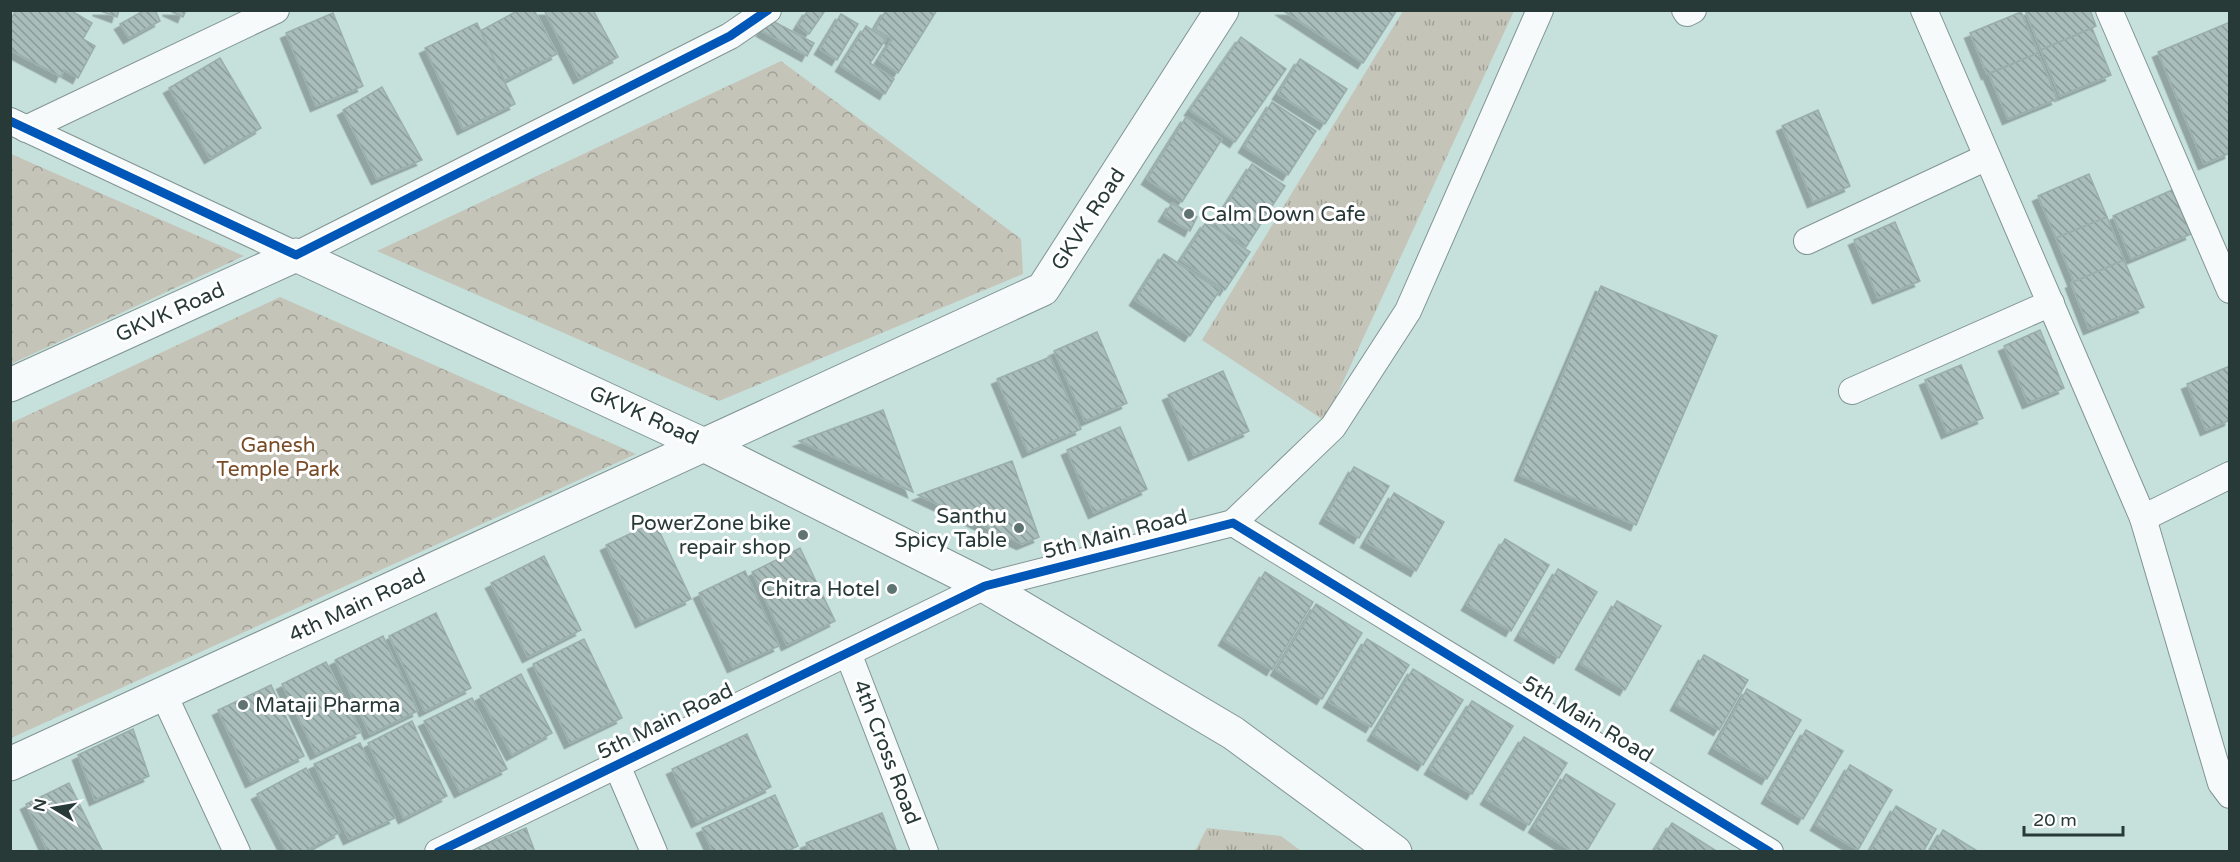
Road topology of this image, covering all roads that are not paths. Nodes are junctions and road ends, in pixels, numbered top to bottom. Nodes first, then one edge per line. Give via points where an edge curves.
1 (276, 10) edge
2 (768, 10) edge
3 (1222, 10) edge
4 (1540, 10) edge
5 (1685, 10) edge
6 (1693, 10) edge
7 (1924, 10) edge
8 (2109, 10) edge
9 (18, 125) edge
10 (1988, 157) junction
11 (1807, 241) dead end
12 (296, 255) junction
13 (2229, 290) edge
14 (2051, 303) junction
15 (10, 385) edge
16 (1852, 391) dead end
17 (702, 444) junction
18 (2229, 475) edge
19 (2143, 518) junction
20 (1233, 523) junction
21 (985, 586) junction
22 (848, 653) junction
23 (164, 695) junction
24 (616, 763) junction
25 (10, 764) edge
26 (2229, 795) edge
27 (442, 851) edge
28 (237, 852) edge
29 (654, 852) edge
30 (925, 852) edge
31 (1395, 852) edge
32 (1770, 852) edge

1 - 9 street
2 - 12 street via 730,36
3 - 17 main road, GKVK Road via 1043,289
4 - 20 street via 1408,311 1333,427
5 - 6 street
7 - 10 street
8 - 13 street
9 - 12 street
10 - 11 street
10 - 14 street
12 - 15 main road, GKVK Road
12 - 17 main road, GKVK Road
14 - 16 street
14 - 19 street
17 - 21 main road
17 - 23 main road, 4th Main Road
18 - 19 street
19 - 26 street via 2221,783
20 - 21 street, 5th Main Road
20 - 32 street, 5th Main Road
21 - 22 street, 5th Main Road
21 - 31 main road via 1233,733
22 - 24 street, 5th Main Road
22 - 30 street, 4th Cross Road
23 - 25 main road, 4th Main Road
23 - 28 street
24 - 27 street, 5th Main Road
24 - 29 street

